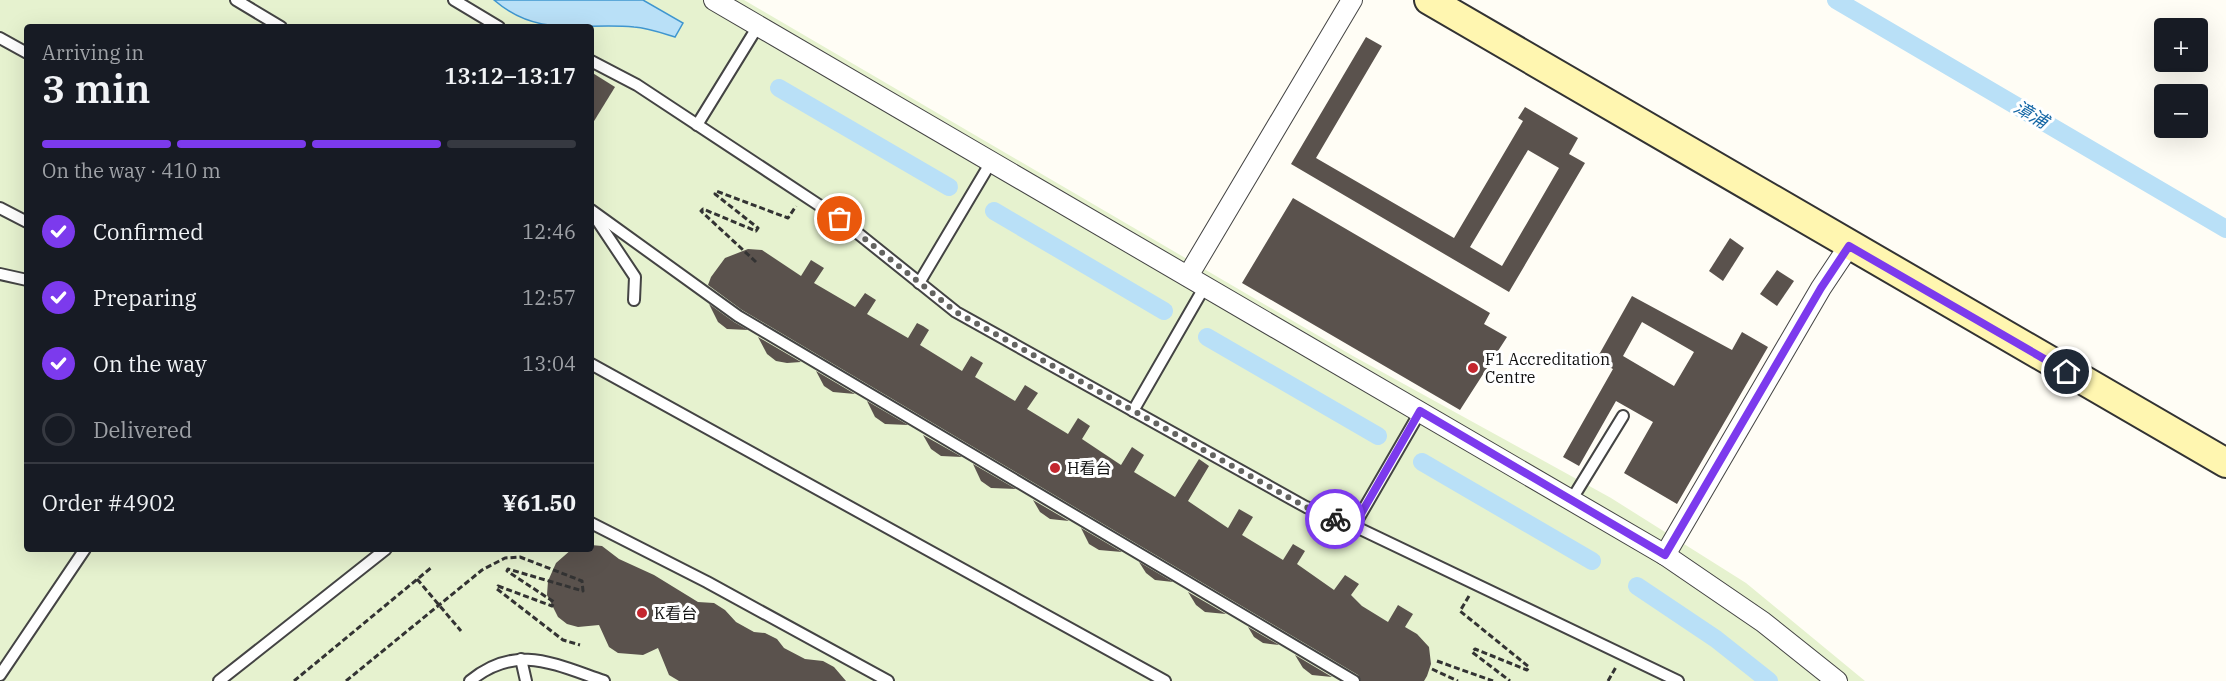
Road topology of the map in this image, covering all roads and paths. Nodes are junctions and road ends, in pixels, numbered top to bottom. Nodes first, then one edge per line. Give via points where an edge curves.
1 (236, 0) edge
2 (454, 0) edge
3 (714, 0) edge
4 (1352, 0) edge
5 (1429, 0) edge
6 (276, 24) edge
7 (494, 24) edge
8 (758, 26) junction
9 (0, 38) edge
10 (24, 51) edge
11 (594, 62) edge
12 (698, 125) junction
13 (991, 162) junction
14 (804, 195) junction
15 (0, 208) edge
16 (594, 212) edge
17 (594, 215) edge
18 (24, 220) edge
19 (1849, 246) junction
20 (756, 262) dead end
21 (0, 274) edge
22 (24, 279) edge
23 (1197, 281) junction
24 (919, 283) junction
25 (634, 300) dead end
26 (594, 366) edge
27 (1134, 411) junction
28 (1420, 411) junction
29 (1623, 416) dead end
30 (2226, 463) edge
31 (1572, 499) junction
32 (594, 525) edge
33 (1354, 526) junction
34 (83, 552) edge
35 (382, 552) edge
36 (1665, 555) junction
37 (432, 567) dead end
38 (417, 579) junction
39 (1476, 584) junction
40 (440, 605) junction
41 (461, 631) dead end
42 (580, 645) dead end
43 (521, 659) junction
44 (1437, 661) dead end
45 (1432, 669) dead end
46 (0, 675) edge
47 (219, 681) edge
48 (294, 681) edge
49 (346, 681) edge
50 (470, 681) edge
51 (526, 681) edge
52 (604, 681) edge
53 (888, 681) edge
54 (1165, 681) edge
55 (1354, 681) edge
56 (1458, 681) edge
57 (1493, 681) edge
58 (1510, 681) edge
59 (1678, 681) edge
60 (1837, 681) edge

1 - 6 lane
2 - 7 lane
3 - 8 street
4 - 23 street
5 - 19 street
8 - 12 lane
8 - 13 street
9 - 10 lane
11 - 12 lane
12 - 14 lane
13 - 23 street
13 - 24 lane
14 - 20 path via 788,218 716,191 758,228 756,231 703,209 701,212
14 - 24 lane
15 - 18 lane
16 - 55 lane via 738,316
17 - 25 lane via 635,277
19 - 30 street
19 - 36 street
21 - 22 lane
23 - 27 lane
23 - 28 street
24 - 27 lane via 956,312
26 - 54 lane
27 - 33 lane via 1306,507
28 - 31 street
28 - 33 lane
29 - 31 lane
31 - 36 street
32 - 53 lane
33 - 39 lane
34 - 46 lane
35 - 47 lane
36 - 60 street via 1763,622
37 - 38 path
38 - 40 path
38 - 48 path
39 - 58 path via 1460,611 1529,667 1527,670 1475,649 1472,652
39 - 59 lane
40 - 41 path
40 - 42 path via 490,565 520,557 582,581 583,591 508,568 554,603 552,606 498,586 497,589 563,640
40 - 49 path
43 - 50 lane via 499,662
43 - 51 lane
43 - 52 lane via 541,660
44 - 57 path
45 - 56 path

